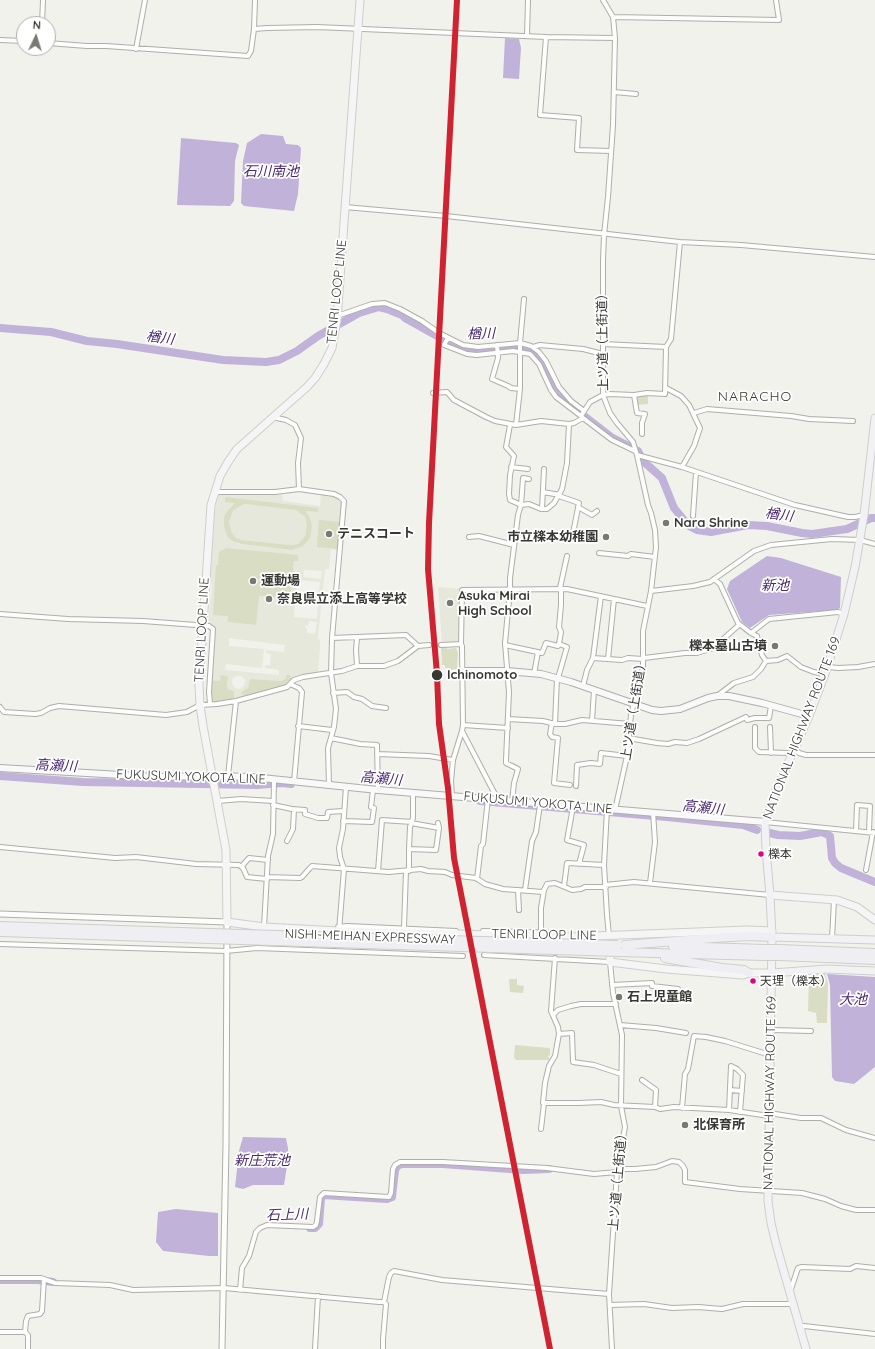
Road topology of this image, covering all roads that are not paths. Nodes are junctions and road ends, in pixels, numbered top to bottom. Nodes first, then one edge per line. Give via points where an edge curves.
1 (43, 0) edge
2 (145, 0) edge
3 (255, 0) edge
4 (360, 0) edge
5 (528, 0) edge
6 (603, 0) edge
7 (776, 0) edge
8 (42, 16) edge
9 (613, 17) junction
10 (254, 29) junction
11 (358, 29) junction
12 (527, 36) junction
13 (546, 37) junction
14 (615, 38) junction
15 (0, 40) edge
16 (16, 41) edge
17 (56, 44) edge
18 (136, 49) junction
19 (614, 92) junction
20 (636, 94) dead end
21 (611, 151) junction
22 (345, 207) junction
23 (604, 235) junction
24 (680, 242) junction
25 (875, 257) edge
26 (524, 299) dead end
27 (337, 318) junction
28 (448, 338) junction
29 (520, 343) junction
30 (603, 344) junction
31 (497, 345) junction
32 (533, 347) junction
33 (666, 347) junction
34 (521, 351) junction
35 (498, 353) junction
36 (603, 354) junction
37 (520, 388) junction
38 (666, 388) junction
39 (433, 393) dead end
40 (603, 395) junction
41 (634, 395) junction
42 (694, 413) junction
43 (583, 414) junction
44 (272, 417) junction
45 (875, 418) edge
46 (853, 421) dead end
47 (569, 424) junction
48 (510, 425) junction
49 (516, 425) junction
50 (642, 434) dead end
51 (636, 453) junction
52 (511, 467) junction
53 (682, 467) junction
54 (528, 469) dead end
55 (544, 469) dead end
56 (696, 472) junction
57 (529, 479) dead end
58 (299, 489) junction
59 (214, 492) junction
60 (543, 492) junction
61 (560, 495) junction
62 (522, 505) junction
63 (578, 507) junction
64 (542, 509) junction
65 (597, 511) dead end
66 (864, 515) junction
67 (693, 516) dead end
68 (573, 533) dead end
69 (469, 537) dead end
70 (860, 540) junction
71 (875, 544) edge
72 (514, 545) junction
73 (599, 553) dead end
74 (567, 556) dead end
75 (655, 557) junction
76 (714, 579) junction
77 (560, 588) junction
78 (510, 590) junction
79 (651, 591) junction
80 (601, 596) junction
81 (614, 599) junction
82 (647, 606) junction
83 (0, 614) edge
84 (844, 614) junction
85 (203, 625) junction
86 (739, 625) junction
87 (751, 633) junction
88 (332, 638) junction
89 (358, 638) junction
90 (441, 644) tunnel mouth
91 (461, 644) junction
92 (558, 644) junction
93 (429, 645) tunnel mouth
94 (505, 645) junction
95 (418, 646) junction
96 (538, 652) junction
97 (593, 658) junction
98 (608, 659) junction
99 (644, 659) junction
100 (766, 661) junction
101 (875, 664) edge
102 (357, 666) junction
103 (827, 670) junction
104 (462, 671) junction
105 (507, 671) junction
106 (331, 673) junction
107 (534, 674) junction
108 (557, 678) junction
109 (290, 684) junction
110 (582, 686) junction
111 (594, 690) junction
112 (333, 693) junction
113 (717, 696) junction
114 (236, 701) junction
115 (210, 704) junction
116 (200, 705) junction
117 (634, 705) junction
118 (771, 706) junction
119 (0, 707) edge
120 (386, 708) dead end
121 (809, 716) junction
122 (508, 719) junction
123 (592, 721) junction
124 (553, 724) junction
125 (630, 724) junction
126 (463, 725) junction
127 (298, 726) junction
128 (755, 727) dead end
129 (508, 728) junction
130 (770, 728) dead end
131 (332, 730) junction
132 (462, 731) junction
133 (332, 738) junction
134 (628, 738) junction
135 (795, 748) junction
136 (771, 753) junction
137 (377, 754) junction
138 (875, 755) edge
139 (626, 756) junction
140 (792, 756) junction
141 (453, 760) junction
142 (0, 768) edge
143 (228, 776) junction
144 (213, 778) junction
145 (274, 780) junction
146 (294, 782) junction
147 (329, 785) junction
148 (570, 785) dead end
149 (346, 786) junction
150 (576, 786) dead end
151 (376, 790) junction
152 (413, 795) junction
153 (452, 796) junction
154 (488, 799) junction
155 (498, 800) junction
156 (218, 801) junction
157 (512, 801) junction
158 (273, 803) junction
159 (540, 804) junction
160 (573, 807) junction
161 (294, 809) junction
162 (607, 809) junction
163 (615, 810) junction
164 (343, 811) junction
165 (653, 812) junction
166 (344, 821) junction
167 (412, 822) junction
168 (765, 822) junction
169 (856, 830) junction
170 (872, 832) edge
171 (288, 841) dead end
172 (0, 847) edge
173 (409, 849) junction
174 (268, 860) junction
175 (579, 864) junction
176 (604, 865) junction
177 (228, 866) junction
178 (242, 866) junction
179 (344, 868) junction
180 (866, 870) dead end
181 (408, 871) junction
182 (378, 872) junction
183 (267, 878) junction
184 (477, 879) junction
185 (650, 883) junction
186 (564, 886) junction
187 (605, 886) junction
188 (518, 890) junction
189 (525, 890) junction
190 (543, 892) junction
191 (770, 895) junction
192 (834, 900) junction
193 (519, 910) dead end
194 (0, 914) edge
195 (875, 920) edge
196 (227, 922) junction
197 (0, 926) edge
198 (264, 927) junction
199 (339, 929) junction
200 (403, 930) junction
201 (483, 930) dead end
202 (456, 931) dead end
203 (0, 932) edge
204 (541, 932) junction
205 (772, 934) junction
206 (210, 936) junction
207 (590, 936) junction
208 (610, 936) junction
209 (832, 939) junction
210 (875, 940) edge
211 (0, 944) edge
212 (621, 949) junction
213 (226, 951) junction
214 (779, 953) junction
215 (875, 953) edge
216 (484, 955) dead end
217 (463, 956) dead end
218 (555, 958) junction
219 (875, 960) edge
220 (610, 962) junction
221 (875, 971) edge
222 (749, 973) junction
223 (772, 973) junction
224 (612, 985) junction
225 (678, 989) dead end
226 (616, 1004) junction
227 (553, 1015) junction
228 (620, 1025) junction
229 (771, 1030) junction
230 (811, 1031) dead end
231 (686, 1033) dead end
232 (558, 1034) junction
233 (770, 1055) junction
234 (621, 1074) junction
235 (642, 1080) dead end
236 (730, 1090) junction
237 (742, 1091) junction
238 (544, 1103) junction
239 (621, 1106) junction
240 (655, 1107) junction
241 (682, 1108) junction
242 (729, 1110) junction
243 (740, 1112) junction
244 (769, 1115) junction
245 (541, 1129) dead end
246 (875, 1138) edge
247 (617, 1170) junction
248 (768, 1190) junction
249 (875, 1210) edge
250 (875, 1268) edge
251 (0, 1278) edge
252 (44, 1280) junction
253 (224, 1288) junction
254 (240, 1290) junction
255 (609, 1294) junction
256 (790, 1294) junction
257 (318, 1296) junction
258 (384, 1302) junction
259 (792, 1304) junction
260 (610, 1305) junction
261 (800, 1328) junction
262 (0, 1332) edge
263 (25, 1332) junction
264 (875, 1334) edge
265 (28, 1349) edge
266 (222, 1349) edge
267 (315, 1349) edge
268 (383, 1349) edge
269 (612, 1349) edge
270 (806, 1349) edge

1 - 8 street
2 - 18 street
3 - 10 street
4 - 11 main road, TENRI LOOP LINE
5 - 12 street
6 - 9 street, 上ツ道（上街道）
7 - 9 street via 779,20
9 - 14 street, 上ツ道（上街道）
10 - 11 street
10 - 18 street via 248,56
11 - 12 street
11 - 22 main road, TENRI LOOP LINE
12 - 13 street
13 - 14 street
13 - 21 street via 540,115 578,118 577,150
14 - 19 street, 上ツ道（上街道）
15 - 16 street
17 - 18 street
19 - 20 street
19 - 21 street, 上ツ道（上街道）
21 - 23 street, 上ツ道（上街道）
22 - 23 street
22 - 27 main road, TENRI LOOP LINE
23 - 24 street
23 - 30 street, 上ツ道（上街道）
24 - 25 street
24 - 33 street via 671,339
26 - 29 street
27 - 28 street via 372,304 385,303 422,321
27 - 44 main road, TENRI LOOP LINE via 332,348 315,378
28 - 31 street via 470,346
28 - 35 street via 444,345 467,354
29 - 31 street
29 - 32 street
29 - 34 street
30 - 33 street
30 - 36 street, 上ツ道（上街道）
31 - 35 street
32 - 36 street via 540,345 583,349
32 - 43 street via 546,360 559,387
33 - 38 street
34 - 35 street
34 - 37 street
34 - 43 street via 530,354 539,364 556,397
35 - 37 street via 492,379 511,388
36 - 40 street, 上ツ道（上街道）
37 - 49 street
38 - 41 street via 665,394
38 - 42 street via 681,396
39 - 48 street via 447,392 454,400 486,417
40 - 41 street
40 - 43 street via 590,402
40 - 51 street, 上ツ道（上街道） via 616,424 633,442
41 - 50 street via 637,413 645,414
42 - 46 street via 707,409
42 - 53 street via 700,428 699,433
43 - 47 street
43 - 51 street via 612,440
44 - 58 street via 295,425 301,438 298,463
44 - 59 main road, TENRI LOOP LINE via 237,449 220,476
45 - 66 highway, NATIONAL HIGHWAY ROUTE 169
47 - 49 street via 541,421
47 - 61 street via 568,463
48 - 49 street
48 - 52 street via 506,447 514,456
51 - 53 street
51 - 75 street, 上ツ道（上街道） via 655,530
52 - 54 street
52 - 62 street via 510,500
53 - 56 street
55 - 60 street
56 - 66 street via 795,505 848,517
56 - 67 street
57 - 62 street via 523,478
58 - 59 street via 275,492
58 - 88 street via 334,494 344,501
59 - 85 main road, TENRI LOOP LINE via 210,505
60 - 61 street
60 - 64 street
61 - 63 street via 579,503
61 - 64 street via 551,507
62 - 64 street via 529,504
62 - 72 street
63 - 65 street via 592,515
63 - 68 street
66 - 70 highway, NATIONAL HIGHWAY ROUTE 169
69 - 72 street via 479,536
70 - 71 street
70 - 76 street via 832,540 764,547 754,551
70 - 84 highway, NATIONAL HIGHWAY ROUTE 169
72 - 78 street
73 - 75 street
74 - 77 street
75 - 79 street, 上ツ道（上街道）
76 - 79 street via 693,586
76 - 86 street via 720,584
77 - 78 street
77 - 80 street
77 - 92 street via 561,632
78 - 91 street via 462,590
78 - 94 street
79 - 82 street, 上ツ道（上街道）
80 - 81 street
80 - 97 street
81 - 82 street
81 - 98 street
82 - 99 street, 上ツ道（上街道） via 643,631
83 - 85 street
84 - 87 street via 838,612 769,619
84 - 103 highway, NATIONAL HIGHWAY ROUTE 169
85 - 115 street via 213,629 208,692
85 - 116 main road, TENRI LOOP LINE
86 - 87 street
86 - 99 street via 717,647 697,653
87 - 100 street via 757,636
88 - 89 street
88 - 106 street
89 - 95 street via 406,635
89 - 102 street
90 - 91 street
91 - 104 street
92 - 96 street via 546,643 542,654
92 - 108 street via 567,647
93 - 95 street
94 - 96 street
94 - 105 street
95 - 102 street via 398,661 384,666
96 - 107 street
97 - 98 street
97 - 110 street
98 - 99 street
99 - 117 street, 上ツ道（上街道）
100 - 103 street via 787,656 801,667 814,672
100 - 113 street via 753,677 729,686
101 - 103 street
102 - 106 street
103 - 121 highway, NATIONAL HIGHWAY ROUTE 169
104 - 105 main road
104 - 126 street
105 - 107 main road
105 - 122 street
106 - 109 street via 303,677
106 - 112 street
107 - 108 main road
108 - 110 main road
108 - 124 street
109 - 114 street
109 - 127 street via 302,692
110 - 111 main road
111 - 117 main road
111 - 123 street
112 - 120 street via 347,692 372,706
112 - 131 street via 336,709
113 - 117 main road via 671,710 652,710
113 - 118 main road via 739,697
114 - 115 street
114 - 143 street
115 - 116 street
116 - 119 street via 187,712 166,715 60,706 35,714 4,712
116 - 144 main road, TENRI LOOP LINE
117 - 125 street, 上ツ道（上街道）
118 - 121 main road
118 - 134 street via 769,718 747,720 746,717 687,743 668,744
121 - 135 highway, NATIONAL HIGHWAY ROUTE 169
122 - 124 street
122 - 129 street
123 - 124 street
123 - 125 street
124 - 148 street via 550,734 558,738 554,783
125 - 134 street, 上ツ道（上街道）
126 - 129 street
126 - 132 street
127 - 131 street
127 - 146 street
128 - 136 street via 755,748 759,752
129 - 157 street via 506,763 518,769
130 - 136 street
131 - 133 street
132 - 141 street
132 - 155 street
133 - 137 street via 376,745
133 - 147 street via 328,748
134 - 139 street, 上ツ道（上街道）
135 - 138 street via 806,755
135 - 140 highway, NATIONAL HIGHWAY ROUTE 169
136 - 140 street via 787,753
137 - 141 street via 429,756
137 - 151 street
139 - 150 street via 601,753 600,764 576,765
139 - 163 street, 上ツ道（上街道）
140 - 168 highway, NATIONAL HIGHWAY ROUTE 169
141 - 153 street
142 - 144 main road, FUKUSUMI YOKOTA LINE
143 - 144 main road, FUKUSUMI YOKOTA LINE
143 - 145 main road, FUKUSUMI YOKOTA LINE
144 - 156 main road, TENRI LOOP LINE
145 - 146 main road, FUKUSUMI YOKOTA LINE
145 - 158 street
146 - 147 main road, FUKUSUMI YOKOTA LINE
147 - 149 main road, FUKUSUMI YOKOTA LINE
149 - 151 main road, FUKUSUMI YOKOTA LINE
149 - 164 street
151 - 152 main road, FUKUSUMI YOKOTA LINE
151 - 166 street via 371,807 374,808 372,822
152 - 153 main road, FUKUSUMI YOKOTA LINE
152 - 167 street
153 - 154 main road, FUKUSUMI YOKOTA LINE
154 - 155 main road, FUKUSUMI YOKOTA LINE
154 - 184 street
155 - 157 main road, FUKUSUMI YOKOTA LINE
156 - 158 street via 241,798
156 - 177 main road, TENRI LOOP LINE
157 - 159 main road, FUKUSUMI YOKOTA LINE
158 - 161 street
158 - 174 street
159 - 160 main road, FUKUSUMI YOKOTA LINE
159 - 189 street
160 - 162 main road, FUKUSUMI YOKOTA LINE
160 - 175 street via 567,840 584,845
161 - 164 street via 305,810 305,814 318,818 327,818 328,812
161 - 171 street via 293,828
162 - 163 main road, FUKUSUMI YOKOTA LINE
162 - 176 street
163 - 165 main road, FUKUSUMI YOKOTA LINE
164 - 166 street
165 - 168 main road, FUKUSUMI YOKOTA LINE
165 - 185 street via 655,842
166 - 179 street via 339,848
167 - 173 street
167 - 173 street via 438,826 436,850
167 - 182 street via 382,820
168 - 169 street
168 - 191 highway, NATIONAL HIGHWAY ROUTE 169
169 - 170 street
169 - 170 street via 857,805 870,806
170 - 180 street
172 - 177 street
173 - 181 street
174 - 178 street via 249,858
174 - 183 street
175 - 176 street
175 - 186 street via 567,863
176 - 187 street
177 - 178 street
177 - 196 main road, TENRI LOOP LINE
178 - 183 street via 247,877
179 - 182 street
179 - 183 street via 312,866 300,878
179 - 199 street
181 - 182 street
181 - 184 street via 421,869
181 - 200 street
183 - 198 street
184 - 188 street via 503,889
185 - 187 street via 634,882
185 - 191 street
186 - 187 street via 572,890 585,886
186 - 190 street via 550,883 544,887
187 - 208 street
188 - 189 street
188 - 193 street
189 - 190 street
190 - 204 street
191 - 192 main road
191 - 205 highway, NATIONAL HIGHWAY ROUTE 169
192 - 195 main road via 857,907
192 - 209 street
194 - 196 street
196 - 198 main road, TENRI LOOP LINE
196 - 213 street
197 - 206 highway, NISHI-MEIHAN EXPRESSWAY
198 - 199 main road, TENRI LOOP LINE
199 - 200 main road, TENRI LOOP LINE
200 - 202 street
200 - 207 main road, TENRI LOOP LINE via 519,936
201 - 204 street
203 - 206 highway, NISHI-MEIHAN EXPRESSWAY
204 - 207 street
205 - 208 main road, TENRI LOOP LINE via 747,930
205 - 209 highway
205 - 212 highway
205 - 223 highway, NATIONAL HIGHWAY ROUTE 169
206 - 212 highway, NISHI-MEIHAN EXPRESSWAY, bridge
207 - 208 main road, TENRI LOOP LINE
208 - 220 main road, TENRI LOOP LINE
209 - 210 highway
211 - 213 street
212 - 214 highway, NISHI-MEIHAN EXPRESSWAY, bridge
212 - 222 highway via 635,956 674,959 744,970
213 - 217 street via 257,948
213 - 253 street
214 - 215 highway
214 - 219 highway
216 - 218 street
218 - 220 street
218 - 227 street
220 - 222 main road via 666,969 743,975
220 - 224 street, 上ツ道（上街道）
221 - 223 highway via 826,969
222 - 223 main road
223 - 229 highway, NATIONAL HIGHWAY ROUTE 169
224 - 225 street via 652,983 652,986
224 - 226 street, 上ツ道（上街道）
226 - 227 street via 581,1004 558,1010
226 - 228 street, 上ツ道（上街道）
227 - 232 street
228 - 231 street
228 - 234 street, 上ツ道（上街道）
229 - 230 street
229 - 233 highway, NATIONAL HIGHWAY ROUTE 169
232 - 234 street via 572,1033 573,1062 594,1065
232 - 238 street via 555,1056 549,1066 545,1084
233 - 241 street via 712,1038 694,1036 685,1074
233 - 244 highway, NATIONAL HIGHWAY ROUTE 169
234 - 239 street, 上ツ道（上街道）
235 - 240 street via 656,1090
236 - 237 street
236 - 237 street via 731,1066 743,1075
236 - 242 street
237 - 243 street
238 - 239 street via 600,1102
238 - 245 street
239 - 240 street
239 - 247 street, 上ツ道（上街道） via 625,1127
240 - 241 street
241 - 242 street
242 - 243 street
243 - 244 street
244 - 246 street via 820,1118 846,1130
244 - 248 highway, NATIONAL HIGHWAY ROUTE 169
247 - 248 street via 656,1167 672,1161 683,1166 685,1182
247 - 254 street via 594,1174 547,1168 400,1162 393,1169 389,1196 324,1193 320,1197 317,1221 313,1227 267,1225 260,1228 256,1232 250,1256 242,1268
247 - 255 street, 上ツ道（上街道）
248 - 249 street via 802,1193 856,1210
248 - 256 highway, NATIONAL HIGHWAY ROUTE 169 via 771,1223
250 - 256 street via 798,1268
251 - 252 street
252 - 253 street via 110,1285 133,1290
252 - 263 street via 42,1310 40,1314 28,1316
253 - 254 street
253 - 266 street
254 - 257 street
255 - 258 street via 442,1280 394,1271 389,1277
255 - 260 street, 上ツ道（上街道）
256 - 259 highway, NATIONAL HIGHWAY ROUTE 169
257 - 258 street
257 - 267 street
258 - 268 street via 386,1304
259 - 260 street via 743,1304 722,1309 672,1308 644,1304
259 - 261 highway, NATIONAL HIGHWAY ROUTE 169
260 - 269 street, 上ツ道（上街道）
261 - 264 street via 804,1326
261 - 270 highway, NATIONAL HIGHWAY ROUTE 169
262 - 263 street
263 - 265 street via 28,1335

